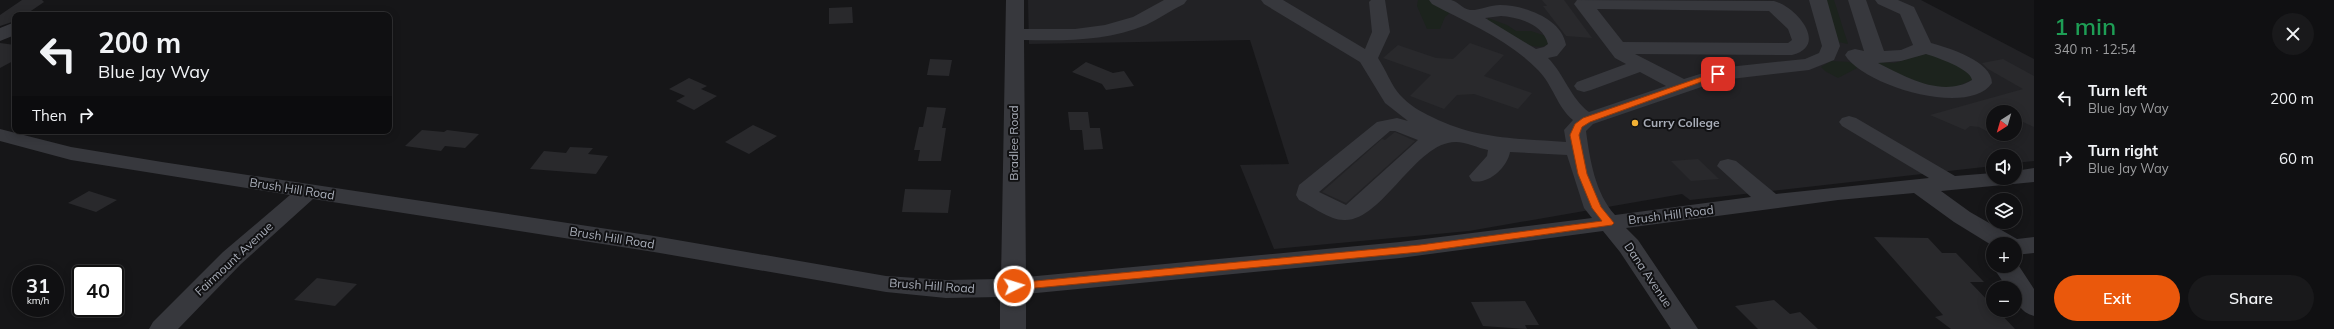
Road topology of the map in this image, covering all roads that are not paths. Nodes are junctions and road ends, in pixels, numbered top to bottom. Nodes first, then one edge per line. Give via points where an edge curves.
1 (1015, 0) edge
2 (1178, 0) edge
3 (1270, 0) edge
4 (1438, 0) edge
5 (1818, 0) edge
6 (1857, 0) edge
7 (1884, 0) edge
8 (1378, 2) dead end
9 (1467, 16) junction
10 (12, 29) edge
11 (1014, 34) junction
12 (0, 35) edge
13 (1923, 47) junction
14 (1618, 48) junction
15 (1830, 50) junction
16 (1532, 55) junction
17 (1855, 55) junction
18 (1876, 57) junction
19 (1367, 58) junction
20 (1642, 65) junction
21 (1584, 86) dead end
22 (1682, 86) junction
23 (1586, 120) junction
24 (1849, 122) dead end
25 (0, 135) edge
26 (1446, 137) junction
27 (1500, 145) junction
28 (1576, 150) junction
29 (1728, 166) dead end
30 (2034, 175) edge
31 (1480, 176) dead end
32 (2022, 177) edge
33 (1986, 180) edge
34 (1950, 183) junction
35 (1919, 186) junction
36 (309, 191) junction
37 (1771, 202) junction
38 (1609, 223) junction
39 (1996, 237) edge
40 (2034, 245) edge
41 (2022, 246) edge
42 (2010, 273) edge
43 (1014, 286) junction
44 (2034, 307) edge
45 (162, 329) edge
46 (1014, 329) edge
47 (1685, 329) edge

1 - 11 street, Bradlee Road
2 - 11 street via 1135,23 1121,27 1075,34
3 - 19 street
4 - 9 street
5 - 15 street
6 - 18 street
7 - 13 street via 1908,11
8 - 19 street via 1381,32 1372,54
9 - 16 street
9 - 16 street via 1502,10 1518,12 1538,20 1550,31 1557,45 1550,52
10 - 12 street
11 - 43 street, Bradlee Road
13 - 17 street via 1947,55 1974,69 1981,74 1982,83 1970,90 1956,93 1930,91 1894,78 1858,60
13 - 18 street via 1895,56
14 - 14 street via 1583,4 1774,6 1796,27 1801,38 1795,48 1788,50
14 - 20 street via 1625,56
15 - 17 street
15 - 22 street via 1823,58 1809,64 1723,73
16 - 23 street via 1557,80 1572,109
17 - 18 street
19 - 26 street via 1375,66 1386,92 1397,104
20 - 21 street
20 - 22 street
22 - 23 street
23 - 28 street, Dana Avenue via 1575,130
24 - 34 street
25 - 36 street, Brush Hill Road via 104,159
26 - 26 street via 1430,140 1353,212 1344,213 1307,195 1307,190 1384,126 1397,124
26 - 27 street
27 - 28 street
27 - 31 street via 1498,158
28 - 38 street, Dana Avenue via 1596,208
29 - 37 street
30 - 32 street, Brush Hill Road
33 - 34 street, Brush Hill Road
34 - 35 street, Brush Hill Road
35 - 37 street, Brush Hill Road via 1853,191
35 - 39 street via 1962,218
36 - 43 street, Brush Hill Road via 654,244 886,284 953,289
36 - 45 street, Fairmount Avenue via 232,258
37 - 38 street, Brush Hill Road
38 - 43 street, Brush Hill Road via 1420,248
38 - 47 street, Dana Avenue via 1629,246
40 - 41 street
42 - 44 street
43 - 46 street, Bradlee Road

